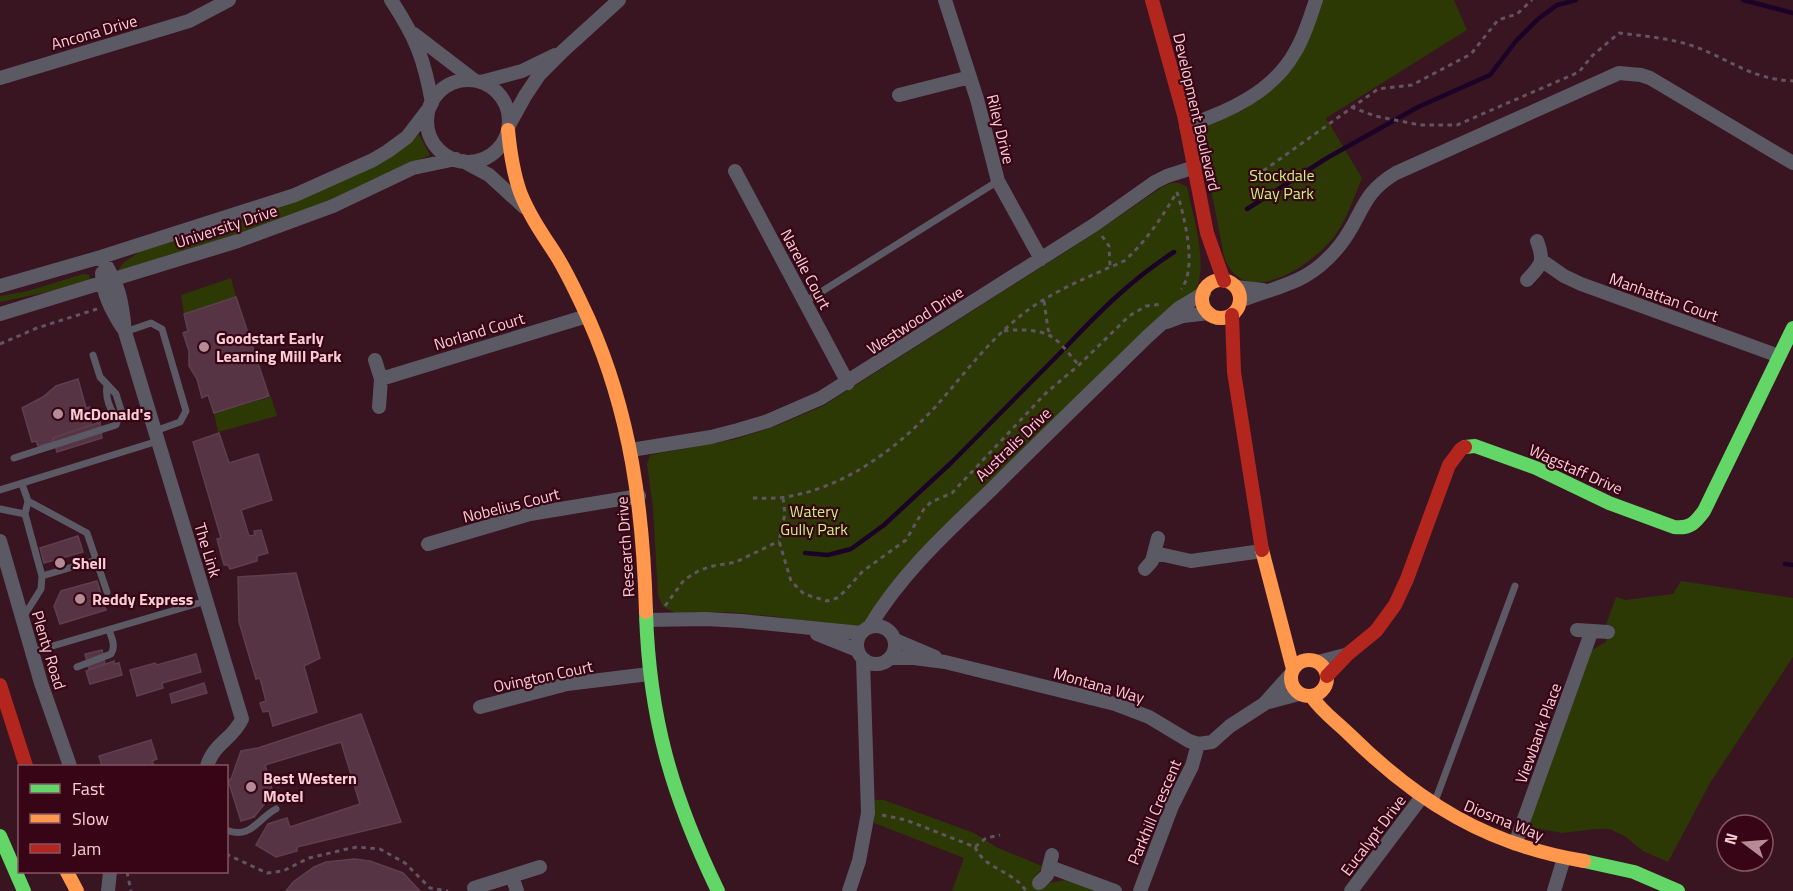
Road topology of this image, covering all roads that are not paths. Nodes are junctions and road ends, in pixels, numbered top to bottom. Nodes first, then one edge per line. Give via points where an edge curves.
1 (229, 0) edge
2 (391, 0) edge
3 (619, 0) edge
4 (945, 0) edge
5 (1152, 0) edge
6 (1316, 0) edge
7 (412, 33) junction
8 (563, 51) junction
9 (970, 77) junction
10 (0, 78) edge
11 (477, 81) junction
12 (899, 95) dead end
13 (431, 105) junction
14 (1185, 120) junction
15 (508, 128) junction
16 (459, 160) junction
17 (1793, 163) edge
18 (1195, 167) junction
19 (735, 171) dead end
20 (998, 181) junction
21 (530, 213) junction
22 (1207, 232) junction
23 (1537, 241) dead end
24 (102, 257) junction
25 (1041, 259) junction
26 (1541, 260) junction
27 (108, 280) junction
28 (1527, 280) dead end
29 (1230, 284) junction
30 (0, 286) edge
31 (1268, 290) junction
32 (1205, 291) junction
33 (1240, 301) junction
34 (805, 302) junction
35 (1, 315) edge
36 (1211, 315) junction
37 (1232, 315) junction
38 (587, 316) junction
39 (1162, 323) junction
40 (1793, 328) edge
41 (125, 332) junction
42 (93, 355) dead end
43 (1779, 356) junction
44 (375, 360) dead end
45 (1234, 372) junction
46 (381, 379) junction
47 (848, 383) junction
48 (379, 407) dead end
49 (157, 436) junction
50 (631, 450) junction
51 (14, 458) dead end
52 (22, 484) junction
53 (0, 490) edge
54 (639, 496) junction
55 (28, 501) junction
56 (0, 510) edge
57 (25, 514) junction
58 (1158, 538) dead end
59 (0, 541) edge
60 (428, 544) dead end
61 (1262, 551) junction
62 (1155, 553) junction
63 (96, 560) junction
64 (1145, 569) dead end
65 (42, 576) junction
66 (1515, 586) dead end
67 (106, 592) dead end
68 (892, 594) junction
69 (206, 601) junction
70 (22, 619) junction
71 (646, 620) junction
72 (804, 628) junction
73 (865, 629) junction
74 (1284, 629) junction
75 (109, 630) junction
76 (1577, 630) dead end
77 (1608, 632) dead end
78 (1591, 633) junction
79 (892, 636) junction
80 (32, 652) junction
81 (1349, 653) junction
82 (860, 655) junction
83 (885, 661) junction
84 (1312, 661) junction
85 (945, 662) junction
86 (76, 667) dead end
87 (1292, 672) junction
88 (649, 674) junction
89 (1325, 683) junction
90 (0, 685) edge
91 (1305, 695) junction
92 (866, 701) junction
93 (1264, 704) junction
94 (480, 707) dead end
95 (1345, 729) junction
96 (1198, 744) junction
97 (26, 765) edge
98 (70, 765) edge
99 (207, 765) edge
100 (1421, 798) junction
101 (1434, 806) junction
102 (276, 809) dead end
103 (228, 831) edge
104 (0, 836) edge
105 (1515, 844) junction
106 (1564, 858) junction
107 (540, 867) dead end
108 (68, 873) edge
109 (110, 873) edge
110 (512, 876) junction
111 (1039, 883) dead end
112 (474, 888) dead end
113 (24, 891) edge
114 (77, 891) edge
115 (108, 891) edge
116 (517, 891) edge
117 (718, 891) edge
118 (849, 891) edge
119 (1115, 891) edge
120 (1140, 891) edge
121 (1351, 891) edge
122 (1554, 891) edge
123 (1678, 891) edge

1 - 10 street, Ancona Drive via 189,21
2 - 7 street
3 - 8 street
4 - 9 street, Riley Drive
5 - 14 main road, Development Boulevard
6 - 14 street via 1302,39 1285,67 1260,91 1222,111
7 - 11 street
7 - 13 street via 424,65
8 - 11 street via 522,71
8 - 15 street via 532,84
9 - 12 street
9 - 20 street, Riley Drive
11 - 13 street via 454,82 437,94
11 - 15 street via 495,89 505,102
13 - 16 street via 430,134 440,150
13 - 24 street, University Drive via 418,125 397,145 373,160 295,195
14 - 18 main road, Development Boulevard
15 - 16 street via 499,148 491,154 472,161
15 - 21 main road, Research Drive via 515,178
16 - 21 street, Research Drive via 494,179
16 - 27 street, University Drive via 412,168 296,221
17 - 31 street via 1650,78 1634,74 1609,76 1382,181 1325,262 1297,282
18 - 22 main road, Development Boulevard
18 - 25 street, Westwood Drive via 1155,182
19 - 34 street, Narelle Court
20 - 25 street, Riley Drive
20 - 34 lane
21 - 38 main road, Research Drive
22 - 29 main road, Development Boulevard
22 - 32 main road, Development Boulevard
23 - 26 street
24 - 27 street
24 - 30 street, University Drive
25 - 47 street, Westwood Drive
26 - 28 street
26 - 43 street, Manhattan Court via 1581,284
27 - 35 street, University Drive
27 - 41 street, The Link via 109,305
27 - 41 street, The Link via 123,301
29 - 31 street
29 - 32 main road via 1214,282
29 - 33 main road
31 - 33 street
32 - 36 main road via 1203,303
32 - 39 street, Australis Drive
33 - 37 main road
34 - 47 street, Narelle Court
36 - 37 main road
36 - 39 street, Australis Drive via 1183,316
36 - 45 main road
37 - 45 main road
38 - 46 street, Norland Court
38 - 50 main road, Research Drive via 614,385
39 - 68 street, Australis Drive via 913,567
40 - 43 main road, Wagstaff Drive
41 - 49 street, The Link
41 - 49 lane via 152,323 162,329 186,411 180,422
42 - 51 lane via 118,419 113,428
43 - 81 main road, Wagstaff Drive via 1704,511 1689,527 1674,527 1624,509 1536,468 1484,449 1469,445 1461,449 1449,465 1395,605 1376,631
44 - 46 street
45 - 61 main road
46 - 48 street
47 - 50 street, Westwood Drive via 796,410 738,430
49 - 52 lane
49 - 69 street, The Link
50 - 54 main road, Research Drive
52 - 53 lane
52 - 55 lane
54 - 60 street, Nobelius Court via 530,514
54 - 71 main road, Research Drive
55 - 57 lane
55 - 63 lane via 87,533
56 - 57 lane
57 - 65 lane
58 - 62 street
59 - 70 street, Plenty Road
61 - 62 street via 1191,561
61 - 74 main road
62 - 64 street
63 - 65 lane
63 - 67 lane
65 - 70 lane via 40,589
66 - 101 lane
68 - 73 street, Australis Drive
68 - 79 street
69 - 75 lane
69 - 99 street, The Link via 242,719 238,728 219,743
70 - 80 street, Plenty Road
71 - 72 street via 715,619
71 - 88 main road, Research Drive
72 - 73 street
72 - 82 street
73 - 79 street via 881,626
73 - 82 street via 857,641
74 - 84 main road
74 - 87 main road
75 - 80 lane
75 - 86 lane via 114,642 111,654
76 - 78 street
77 - 78 street
78 - 105 street, Viewbank Place
79 - 83 street via 895,650
79 - 85 street, Montana Way
80 - 98 street, Plenty Road
81 - 84 street, Wagstaff Drive
81 - 89 main road, Wagstaff Drive
82 - 83 street via 872,664
82 - 92 street
83 - 85 street, Montana Way via 914,658
83 - 92 street
84 - 87 main road via 1298,663
84 - 89 main road via 1324,668
85 - 96 street, Montana Way via 1126,708
87 - 91 main road via 1292,686
87 - 93 street
88 - 94 street, Ovington Court via 567,684
88 - 117 main road, Research Drive via 673,781
89 - 91 main road via 1319,693
89 - 95 main road, Diosma Way
90 - 97 main road
91 - 93 street
91 - 95 main road, Diosma Way
92 - 118 street via 868,813 861,855
93 - 96 street via 1212,742
95 - 100 main road, Diosma Way via 1383,769
96 - 120 street, Parkhill Crescent
100 - 101 main road, Diosma Way
100 - 121 street, Eucalypt Drive
101 - 105 main road, Diosma Way via 1469,826
102 - 103 lane via 251,830
104 - 113 main road
105 - 106 main road, Diosma Way
106 - 122 street
106 - 123 main road, Diosma Way via 1627,870
107 - 110 street
108 - 114 main road
109 - 115 street
110 - 112 street
110 - 116 street
111 - 119 street via 1047,875 1051,861

